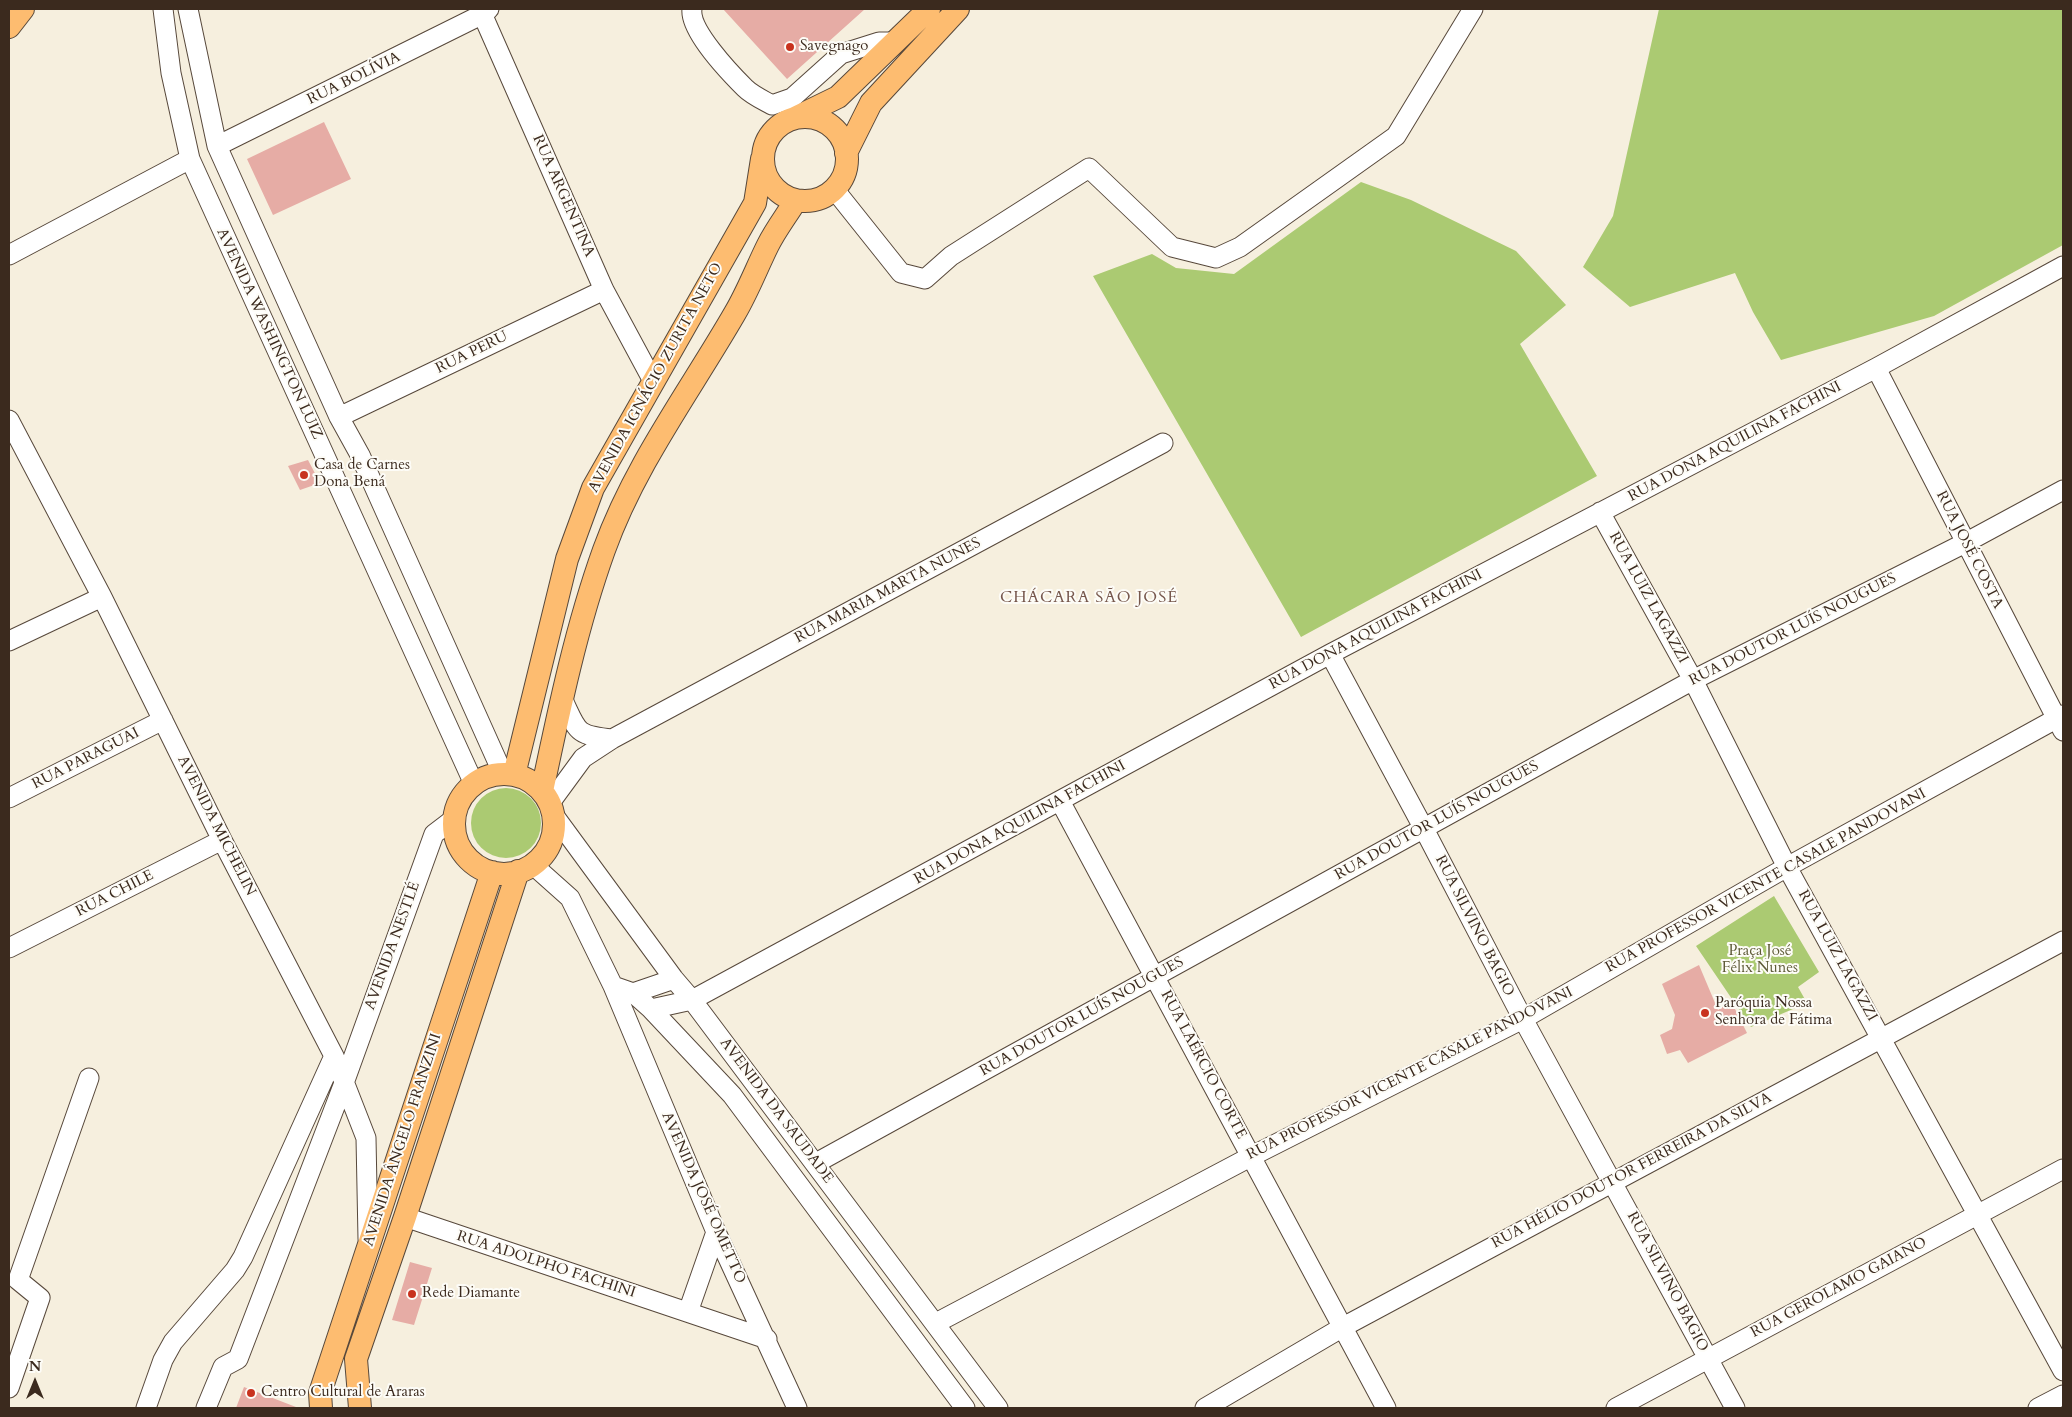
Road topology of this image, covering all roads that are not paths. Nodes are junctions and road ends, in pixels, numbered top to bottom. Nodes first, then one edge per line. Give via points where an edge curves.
1 (23, 9) edge
2 (163, 9) edge
3 (188, 9) edge
4 (692, 9) edge
5 (929, 9) edge
6 (958, 9) edge
7 (1474, 9) edge
8 (484, 11) edge
9 (9, 27) edge
10 (896, 42) junction
11 (794, 118) junction
12 (217, 146) junction
13 (846, 153) junction
14 (190, 159) junction
15 (762, 159) junction
16 (834, 189) junction
17 (796, 200) junction
18 (9, 255) edge
19 (2063, 266) edge
20 (604, 290) junction
21 (1876, 368) junction
22 (653, 381) junction
23 (339, 417) junction
24 (9, 420) edge
25 (1163, 443) dead end
26 (2063, 490) edge
27 (1600, 512) junction
28 (1965, 543) junction
29 (102, 597) junction
30 (9, 641) edge
31 (1330, 654) junction
32 (1693, 680) junction
33 (562, 698) junction
34 (163, 720) junction
35 (2061, 722) edge
36 (612, 739) junction
37 (508, 775) junction
38 (474, 784) junction
39 (9, 798) edge
40 (1060, 801) junction
41 (548, 803) junction
42 (455, 818) junction
43 (1424, 829) junction
44 (222, 840) junction
45 (1787, 866) junction
46 (525, 868) junction
47 (492, 872) junction
48 (2063, 941) edge
49 (9, 948) edge
50 (1155, 976) junction
51 (674, 979) junction
52 (613, 986) junction
53 (633, 993) junction
54 (692, 1000) junction
55 (651, 1010) junction
56 (1523, 1019) junction
57 (1882, 1037) junction
58 (334, 1056) junction
59 (89, 1078) dead end
60 (344, 1083) junction
61 (1252, 1156) junction
62 (816, 1164) junction
63 (2063, 1169) edge
64 (1614, 1182) junction
65 (1979, 1214) junction
66 (405, 1218) junction
67 (716, 1232) junction
68 (368, 1247) junction
69 (688, 1312) junction
70 (936, 1323) junction
71 (1343, 1327) junction
72 (766, 1339) junction
73 (1708, 1358) junction
74 (2063, 1371) edge
75 (9, 1388) edge
76 (2063, 1395) edge
77 (146, 1408) edge
78 (206, 1408) edge
79 (321, 1408) edge
80 (360, 1408) edge
81 (797, 1408) edge
82 (965, 1408) edge
83 (998, 1408) edge
84 (1205, 1408) edge
85 (1386, 1408) edge
86 (1616, 1408) edge
87 (1735, 1408) edge
88 (2038, 1408) edge

1 - 9 main road
2 - 14 street, AVENIDA WASHINGTON LUIZ via 171,73
3 - 12 street, AVENIDA WASHINGTON LUIZ
4 - 10 street via 691,16 700,34 746,89 772,105 792,98 841,54 880,42
5 - 10 main road
6 - 13 main road via 871,103
7 - 16 street via 1396,136 1240,247 1216,258 1172,246 1089,168 951,256 925,279 901,273
8 - 12 street, RUA BOLÍVIA
8 - 20 street, RUA ARGENTINA
10 - 11 main road via 838,97
11 - 13 main road via 822,120 838,134
11 - 15 main road via 771,133
12 - 23 street, AVENIDA WASHINGTON LUIZ
13 - 16 main road via 842,178
14 - 18 street
14 - 38 street, AVENIDA WASHINGTON LUIZ
15 - 17 main road via 772,185 783,195
15 - 22 main road, AVENIDA IGNÁCIO ZURITA NETO via 755,203
16 - 17 main road via 810,201
17 - 33 main road, AVENIDA IGNÁCIO ZURITA NETO via 769,243 736,312 681,398 634,481 604,549
19 - 21 street, RUA DONA AQUILINA FACHINI
20 - 22 street, RUA ARGENTINA
20 - 23 street, RUA PERU
21 - 27 street, RUA DONA AQUILINA FACHINI
21 - 28 street, RUA JOSÉ COSTA
22 - 37 main road, AVENIDA IGNÁCIO ZURITA NETO via 593,488 567,559
23 - 37 street, AVENIDA WASHINGTON LUIZ via 364,464
24 - 29 street, AVENIDA MICHELIN
25 - 36 street, RUA MARIA MARTA NUNES
26 - 28 street, RUA DOUTOR LUÍS NOUGUES
27 - 31 street, RUA DONA AQUILINA FACHINI
27 - 32 street, RUA LUIZ LAGAZZI
28 - 32 street, RUA DOUTOR LUÍS NOUGUES
28 - 35 street, RUA JOSÉ COSTA
29 - 30 street
29 - 34 street, AVENIDA MICHELIN
31 - 40 street, RUA DONA AQUILINA FACHINI
31 - 43 street, RUA SILVINO BAGIO
32 - 43 street, RUA DOUTOR LUÍS NOUGUES
32 - 45 street, RUA LUIZ LAGAZZI
33 - 36 street via 578,730 588,736
33 - 41 main road, AVENIDA IGNÁCIO ZURITA NETO
34 - 39 street, RUA PARAGUAI
34 - 44 street, AVENIDA MICHELIN
35 - 45 street, RUA PROFESSOR VICENTE CASALE PANDOVANI
36 - 41 street, RUA MARIA MARTA NUNES via 583,758
37 - 38 main road via 492,775
37 - 41 main road via 530,781
38 - 42 main road via 458,805
40 - 50 street, RUA LAÉRCIO CORTE
40 - 54 street, RUA DONA AQUILINA FACHINI
41 - 46 main road via 554,828 551,842 543,855
41 - 51 street, AVENIDA DA SAUDADE
42 - 47 main road via 455,832 468,858
42 - 60 street, AVENIDA NESTLÉ via 434,834
43 - 50 street, RUA DOUTOR LUÍS NOUGUES
43 - 56 street, RUA SILVINO BAGIO
44 - 49 street, RUA CHILE
44 - 58 street, AVENIDA MICHELIN
45 - 56 street, RUA PROFESSOR VICENTE CASALE PANDOVANI
45 - 57 street, RUA LUIZ LAGAZZI
46 - 47 main road
46 - 52 street via 570,898
46 - 66 main road, AVENIDA ÂNGELO FRANZINI
47 - 68 main road, AVENIDA ÂNGELO FRANZINI
48 - 57 street, RUA HÉLIO DOUTOR FERREIRA DA SILVA
50 - 61 street, RUA LAÉRCIO CORTE
50 - 62 street, RUA DOUTOR LUÍS NOUGUES
51 - 53 street
51 - 54 street, AVENIDA DA SAUDADE
52 - 53 street, AVENIDA DA SAUDADE
52 - 67 street, AVENIDA JOSÉ OMETTO
53 - 55 street, AVENIDA DA SAUDADE
54 - 55 street, RUA DONA AQUILINA FACHINI
54 - 62 street, AVENIDA DA SAUDADE
55 - 82 street, AVENIDA DA SAUDADE via 732,1095
56 - 61 street, RUA PROFESSOR VICENTE CASALE PANDOVANI
56 - 64 street, RUA SILVINO BAGIO
57 - 64 street, RUA HÉLIO DOUTOR FERREIRA DA SILVA
57 - 65 street, RUA LUIZ LAGAZZI
58 - 60 street, AVENIDA MICHELIN
58 - 77 street via 243,1257 173,1342
59 - 75 street via 18,1280 40,1298
60 - 68 street, AVENIDA MICHELIN via 366,1138
60 - 78 street, AVENIDA NESTLÉ via 238,1359 223,1367
61 - 70 street, RUA PROFESSOR VICENTE CASALE PANDOVANI
61 - 71 street, RUA LAÉRCIO CORTE
62 - 70 street, AVENIDA DA SAUDADE
63 - 65 street, RUA GEROLAMO GAIANO
64 - 71 street, RUA HÉLIO DOUTOR FERREIRA DA SILVA
64 - 73 street, RUA SILVINO BAGIO
65 - 73 street, RUA GEROLAMO GAIANO
65 - 74 street, RUA LUIZ LAGAZZI
66 - 69 street, RUA ADOLPHO FACHINI
66 - 80 main road, AVENIDA ÂNGELO FRANZINI via 356,1359
67 - 69 street
67 - 72 street, AVENIDA JOSÉ OMETTO
68 - 79 main road, AVENIDA ÂNGELO FRANZINI via 320,1393
69 - 72 street, RUA ADOLPHO FACHINI
70 - 83 street, AVENIDA DA SAUDADE
71 - 84 street, RUA HÉLIO DOUTOR FERREIRA DA SILVA
71 - 85 street, RUA LAÉRCIO CORTE
72 - 81 street, AVENIDA JOSÉ OMETTO
73 - 86 street, RUA GEROLAMO GAIANO
73 - 87 street, RUA SILVINO BAGIO
76 - 88 street

